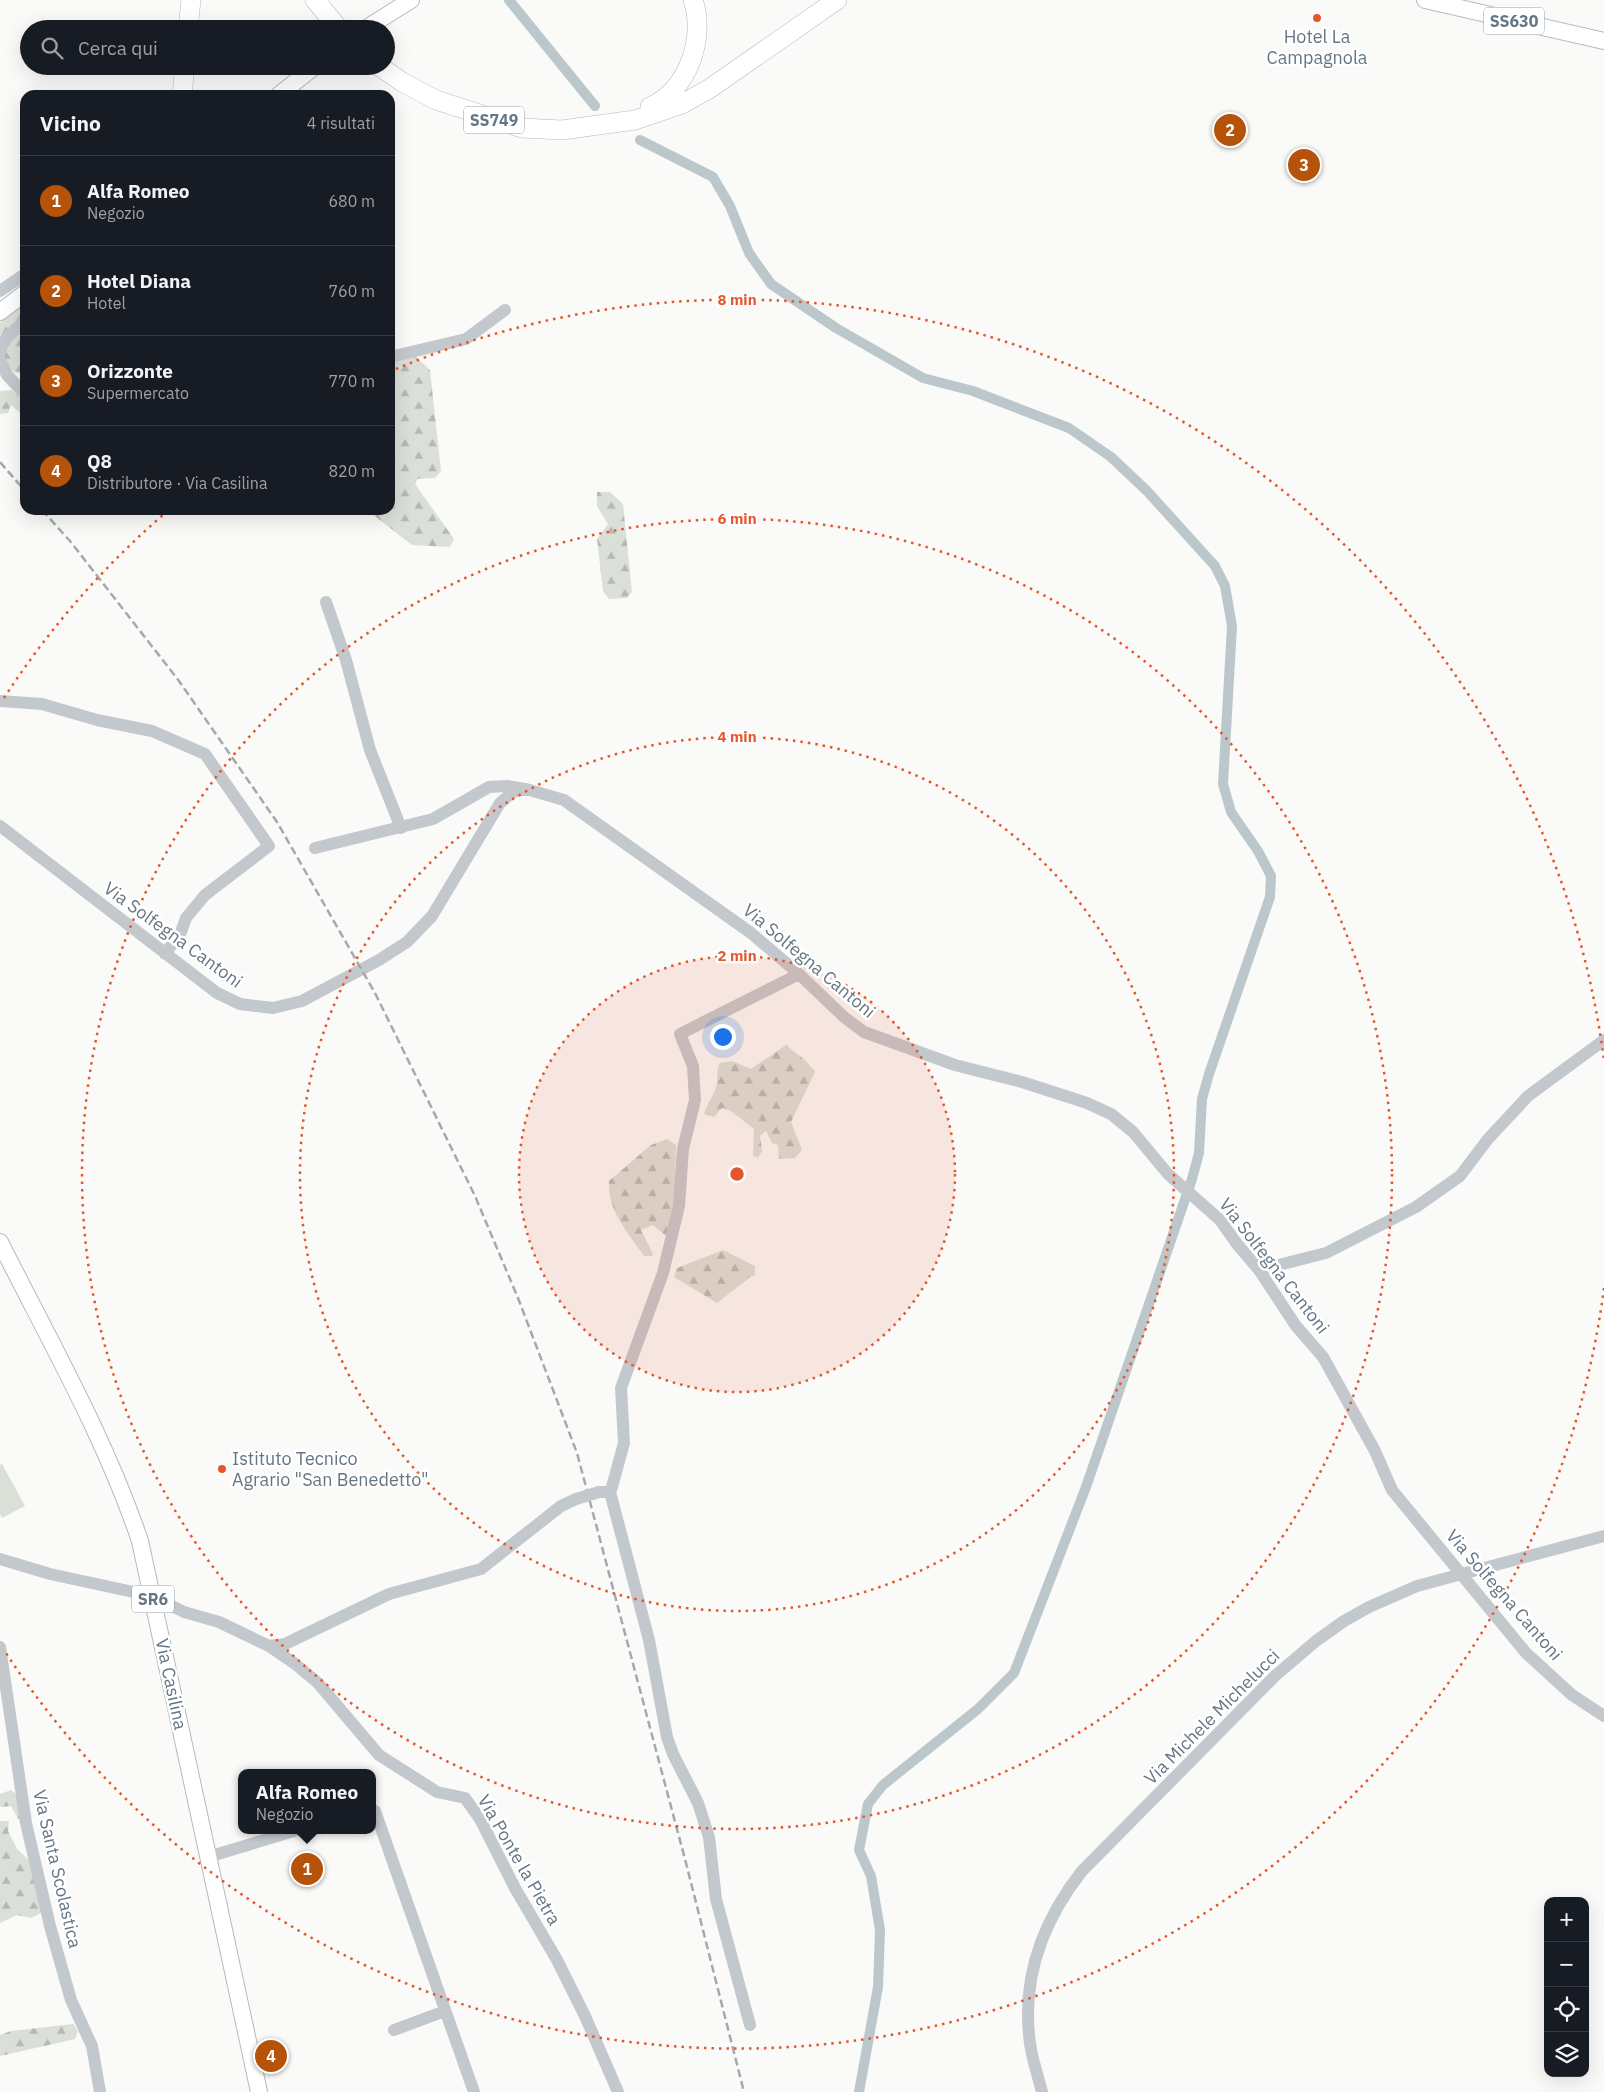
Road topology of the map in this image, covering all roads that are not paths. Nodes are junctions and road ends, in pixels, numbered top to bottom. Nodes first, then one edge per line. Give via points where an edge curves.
1 (191, 0) edge
2 (315, 0) edge
3 (410, 0) edge
4 (693, 0) edge
5 (837, 0) edge
6 (1424, 0) edge
7 (189, 20) edge
8 (332, 20) edge
9 (379, 20) edge
10 (1604, 41) edge
11 (184, 75) edge
12 (305, 75) edge
13 (392, 75) edge
14 (183, 90) edge
15 (285, 90) edge
16 (620, 121) junction
17 (20, 277) edge
18 (0, 291) edge
19 (20, 297) edge
20 (505, 310) dead end
21 (0, 312) edge
22 (20, 326) edge
23 (0, 352) edge
24 (395, 356) edge
25 (0, 360) edge
26 (20, 389) edge
27 (326, 602) dead end
28 (0, 701) edge
29 (526, 789) junction
30 (478, 792) junction
31 (496, 809) junction
32 (0, 826) edge
33 (401, 828) junction
34 (315, 848) dead end
35 (165, 954) junction
36 (799, 974) junction
37 (1604, 1040) edge
38 (0, 1242) edge
39 (1259, 1270) junction
40 (604, 1492) junction
41 (1604, 1536) edge
42 (0, 1559) edge
43 (1461, 1573) junction
44 (152, 1596) junction
45 (269, 1646) junction
46 (0, 1648) edge
47 (1604, 1716) edge
48 (376, 1814) edge
49 (284, 1834) edge
50 (208, 1857) junction
51 (445, 2011) junction
52 (750, 2025) dead end
53 (394, 2030) dead end
54 (472, 2091) edge
55 (100, 2092) edge
56 (259, 2092) edge
57 (618, 2092) edge
58 (1042, 2092) edge

1 - 7 highway
2 - 8 highway
3 - 9 main road
4 - 16 highway via 698,35 682,78 670,95
5 - 16 highway via 709,89 662,112
6 - 10 main road, SS630
11 - 14 highway
12 - 15 main road
13 - 16 highway, SS749 via 436,100 522,128 562,130
17 - 18 street
19 - 21 main road
20 - 24 street via 466,338
22 - 23 street via 8,336
25 - 26 street via 7,375
27 - 33 street via 346,660 370,750
28 - 35 street via 42,704 152,731 206,754 269,846 205,895 186,918 181,932
29 - 30 street via 489,787
29 - 31 street, Via Solfegna Cantoni via 513,792
29 - 36 street, Via Solfegna Cantoni via 564,800 751,933
30 - 31 street via 488,798
30 - 33 street via 433,819
31 - 35 street, Via Solfegna Cantoni via 432,916 407,942 302,1001 273,1008 240,1004 217,993
32 - 35 street, Via Solfegna Cantoni
33 - 34 street
36 - 39 street, Via Solfegna Cantoni via 864,1032 955,1065 1087,1103 1111,1114 1133,1132 1168,1174 1220,1220
36 - 40 street via 680,1034 693,1066 695,1100 683,1149 679,1206 663,1273 621,1388 624,1442
37 - 39 street via 1528,1096 1488,1139 1460,1176 1416,1207 1326,1253
38 - 44 main road, Via Casilina / SR6 via 106,1453 140,1541
39 - 43 street, Via Solfegna Cantoni via 1296,1326 1323,1357 1375,1451 1392,1490
40 - 45 street, bridge via 562,1506 480,1569 390,1594 285,1644
40 - 52 street via 649,1640 667,1737 698,1803 709,1837 716,1898
41 - 43 street, Via Michele Michelucci
42 - 44 street, Via Ponte la Pietra via 50,1574
43 - 47 street, Via Solfegna Cantoni via 1526,1653 1572,1695
43 - 58 street, Via Michele Michelucci via 1417,1586 1369,1607 1316,1641 1276,1675 1082,1871 1048,1923 1034,1960 1028,2002 1030,2044
44 - 45 street, Via Ponte la Pietra
44 - 50 main road, Via Casilina / SR6
45 - 57 street, Via Ponte la Pietra via 318,1683 379,1755 437,1792 465,1798 480,1819 557,1960
46 - 55 street, Via Santa Scolastica via 26,1823 52,1935 71,2000 92,2046
48 - 51 street
49 - 50 street
50 - 56 main road, Via Casilina / SR6
51 - 53 street
51 - 54 street

